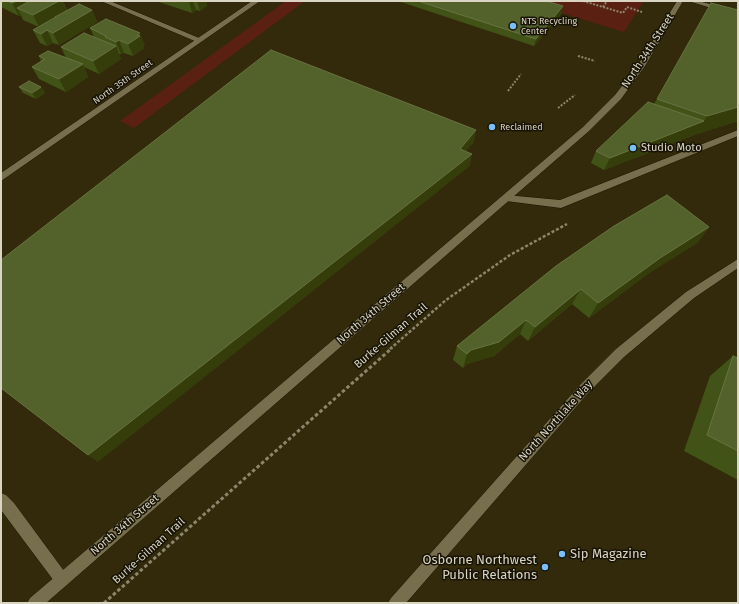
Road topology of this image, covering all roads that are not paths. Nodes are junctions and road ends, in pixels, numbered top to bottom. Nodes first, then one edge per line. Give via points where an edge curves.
1 (104, 1) edge
2 (256, 1) edge
3 (680, 1) edge
4 (691, 1) edge
5 (738, 14) edge
6 (200, 40) junction
7 (738, 133) edge
8 (1, 178) edge
9 (506, 198) junction
10 (738, 263) edge
11 (1, 500) edge
12 (62, 580) junction
13 (35, 603) edge
14 (396, 603) edge

1 - 6 street
2 - 6 street, North 35th Street
3 - 9 street, North 34th Street via 641,66 618,97 586,129
4 - 5 street
6 - 8 street, North 35th Street
7 - 9 street via 561,204
9 - 12 street, North 34th Street
10 - 14 street, North Northlake Way via 690,295 620,353 579,395
11 - 12 street
12 - 13 street, North 34th Street

